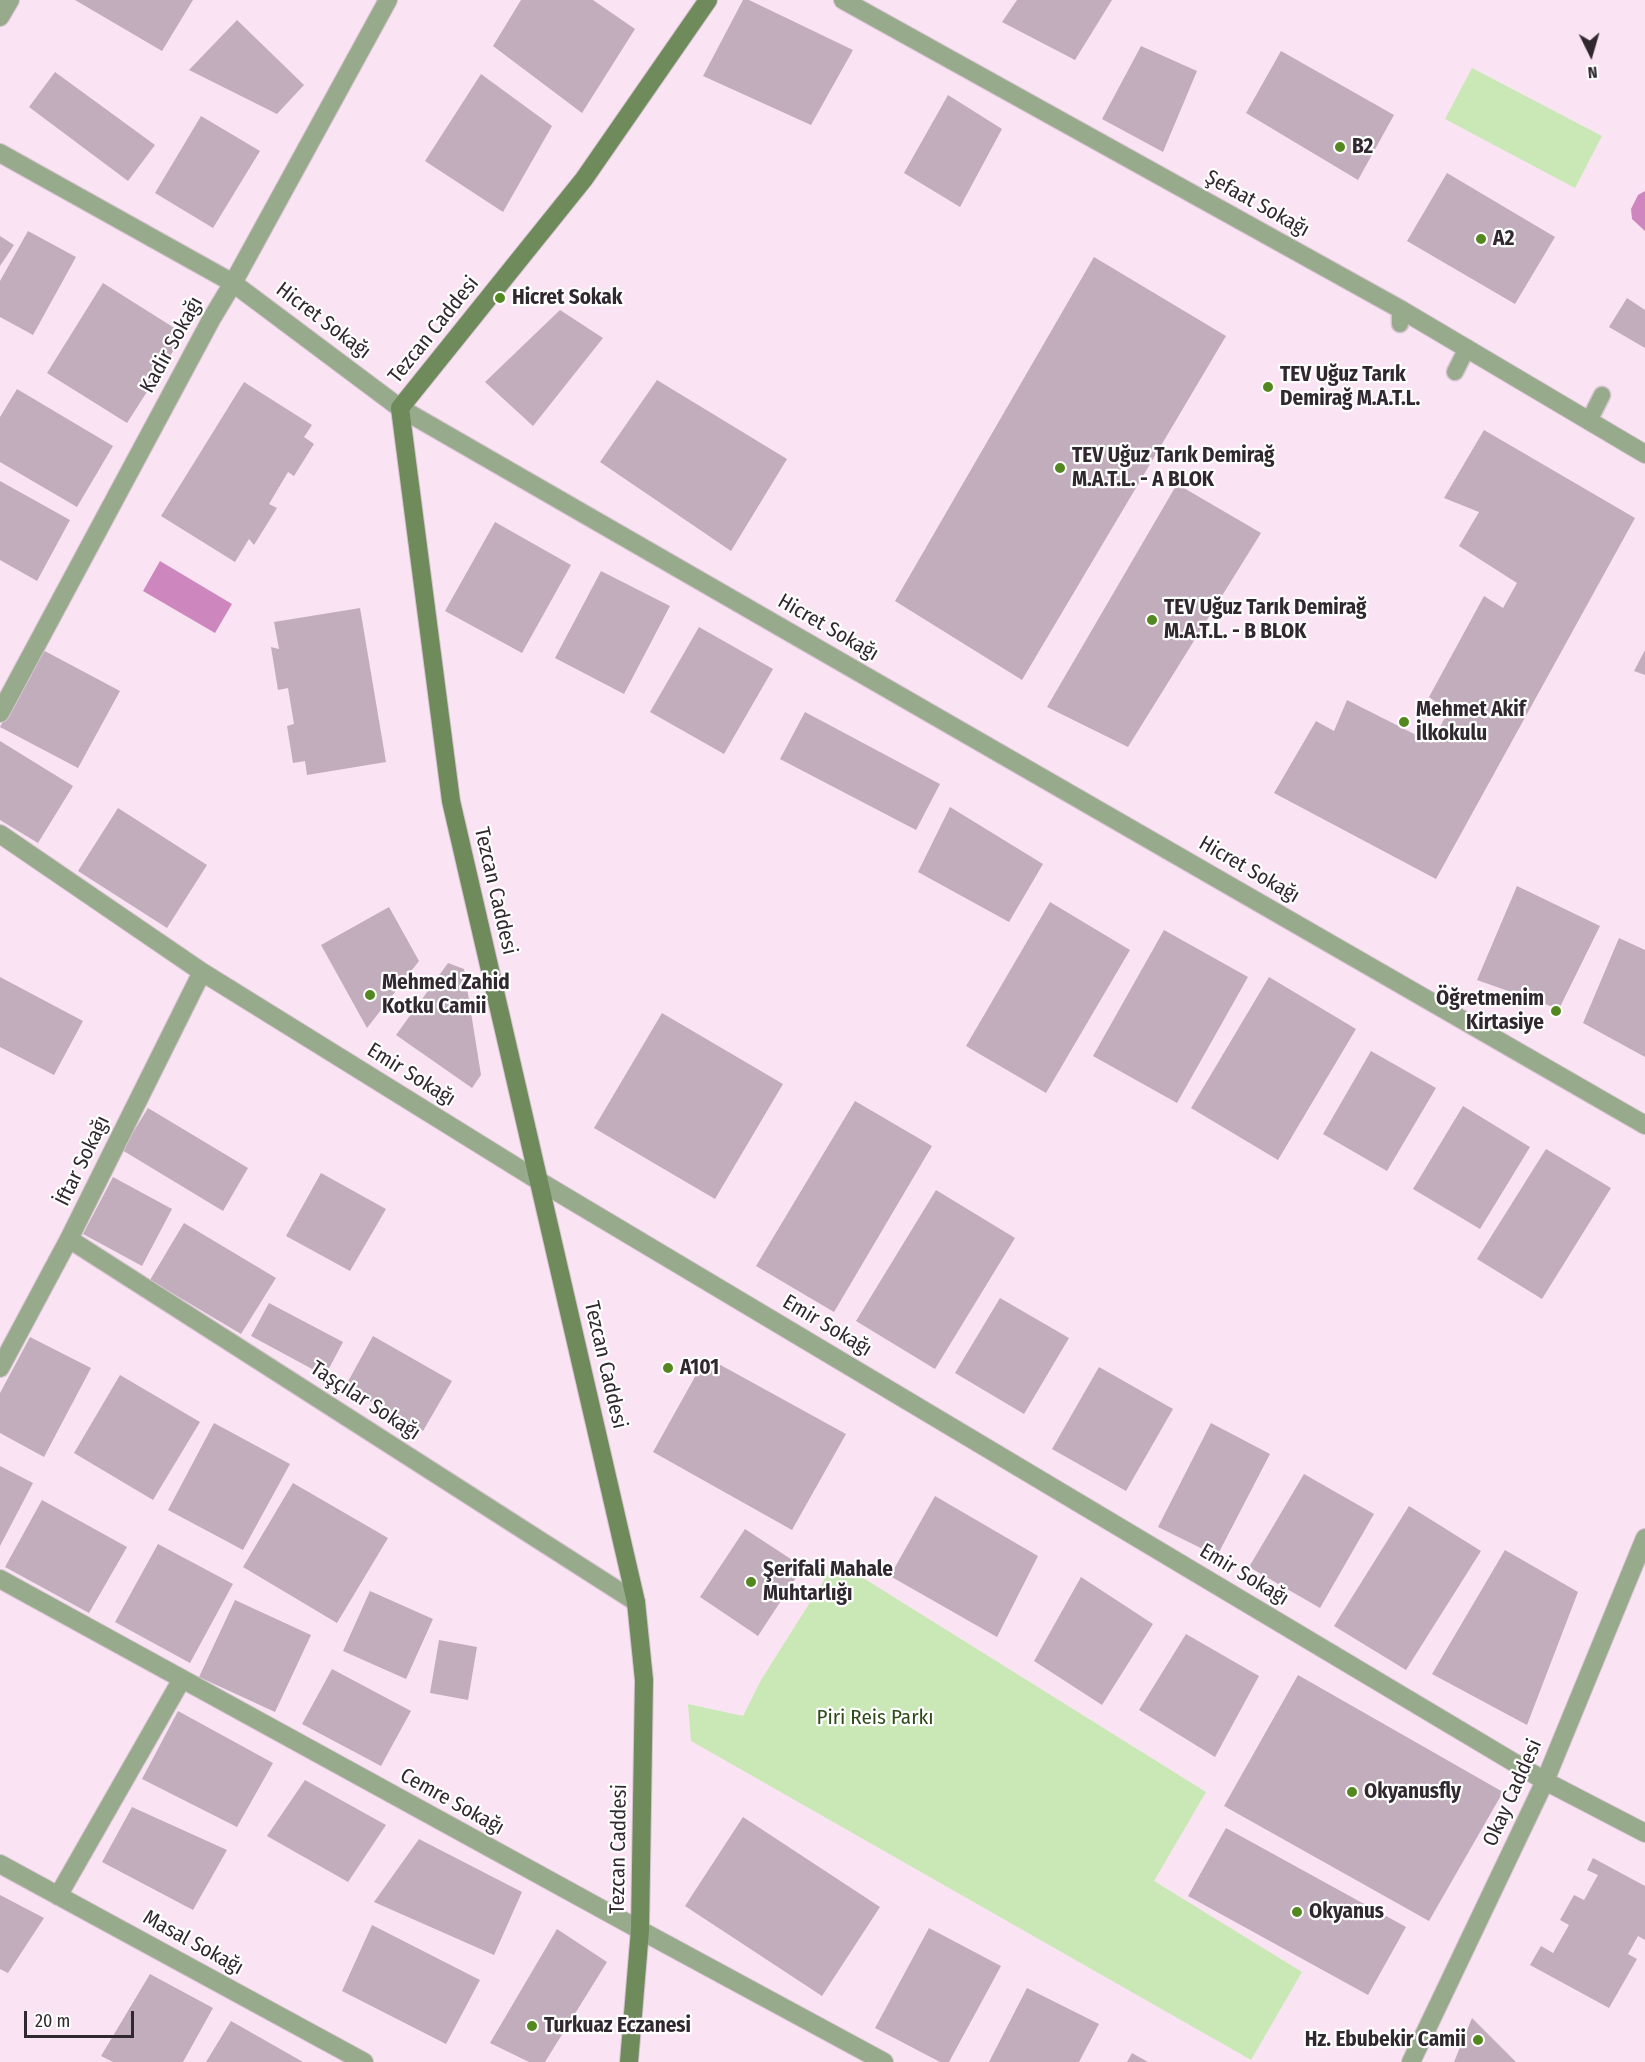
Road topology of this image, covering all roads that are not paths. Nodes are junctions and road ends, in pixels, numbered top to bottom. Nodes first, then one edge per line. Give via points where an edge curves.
1 (10, 0) edge
2 (388, 0) edge
3 (708, 0) edge
4 (843, 0) edge
5 (0, 17) edge
6 (0, 153) edge
7 (233, 283) junction
8 (1467, 348) junction
9 (1455, 372) dead end
10 (1602, 395) dead end
11 (400, 408) junction
12 (1589, 421) junction
13 (1645, 454) edge
14 (0, 713) edge
15 (0, 834) edge
16 (202, 972) junction
17 (1645, 1125) edge
18 (539, 1181) junction
19 (69, 1239) junction
20 (0, 1368) edge
21 (1645, 1538) edge
22 (0, 1579) edge
23 (636, 1602) junction
24 (182, 1679) junction
25 (1545, 1781) junction
26 (1645, 1833) edge
27 (0, 1864) edge
28 (58, 1896) junction
29 (640, 1930) junction
30 (363, 2062) edge
31 (629, 2062) edge
32 (884, 2062) edge
33 (1412, 2062) edge

1 - 5 street
2 - 7 street, Kadir Sokağı
3 - 11 street, Tezcan Caddesi via 584,179
4 - 8 street, Şefaat Sokağı via 1400,317
6 - 7 street, Hicret Sokağı
7 - 11 street, Hicret Sokağı
7 - 14 street, Kadir Sokağı
8 - 9 lane
8 - 12 street, Şefaat Sokağı
10 - 12 lane
11 - 17 street, Hicret Sokağı
11 - 18 street, Tezcan Caddesi via 451,801
12 - 13 street, Şefaat Sokağı
15 - 16 street, Emir Sokağı
16 - 18 street, Emir Sokağı
16 - 19 street, İftar Sokağı
18 - 23 street, Tezcan Caddesi
18 - 25 street, Emir Sokağı
19 - 20 street, İftar Sokağı
19 - 23 street, Taşçılar Sokağı
21 - 25 street, Okay Caddesi
22 - 24 street, Cemre Sokağı
23 - 29 street, Tezcan Caddesi via 644,1680
24 - 28 street
24 - 29 street, Cemre Sokağı
25 - 26 street, Emir Sokağı
25 - 33 street, Okay Caddesi
27 - 28 street, Masal Sokağı
28 - 30 street, Masal Sokağı
29 - 31 street, Tezcan Caddesi
29 - 32 street, Cemre Sokağı

